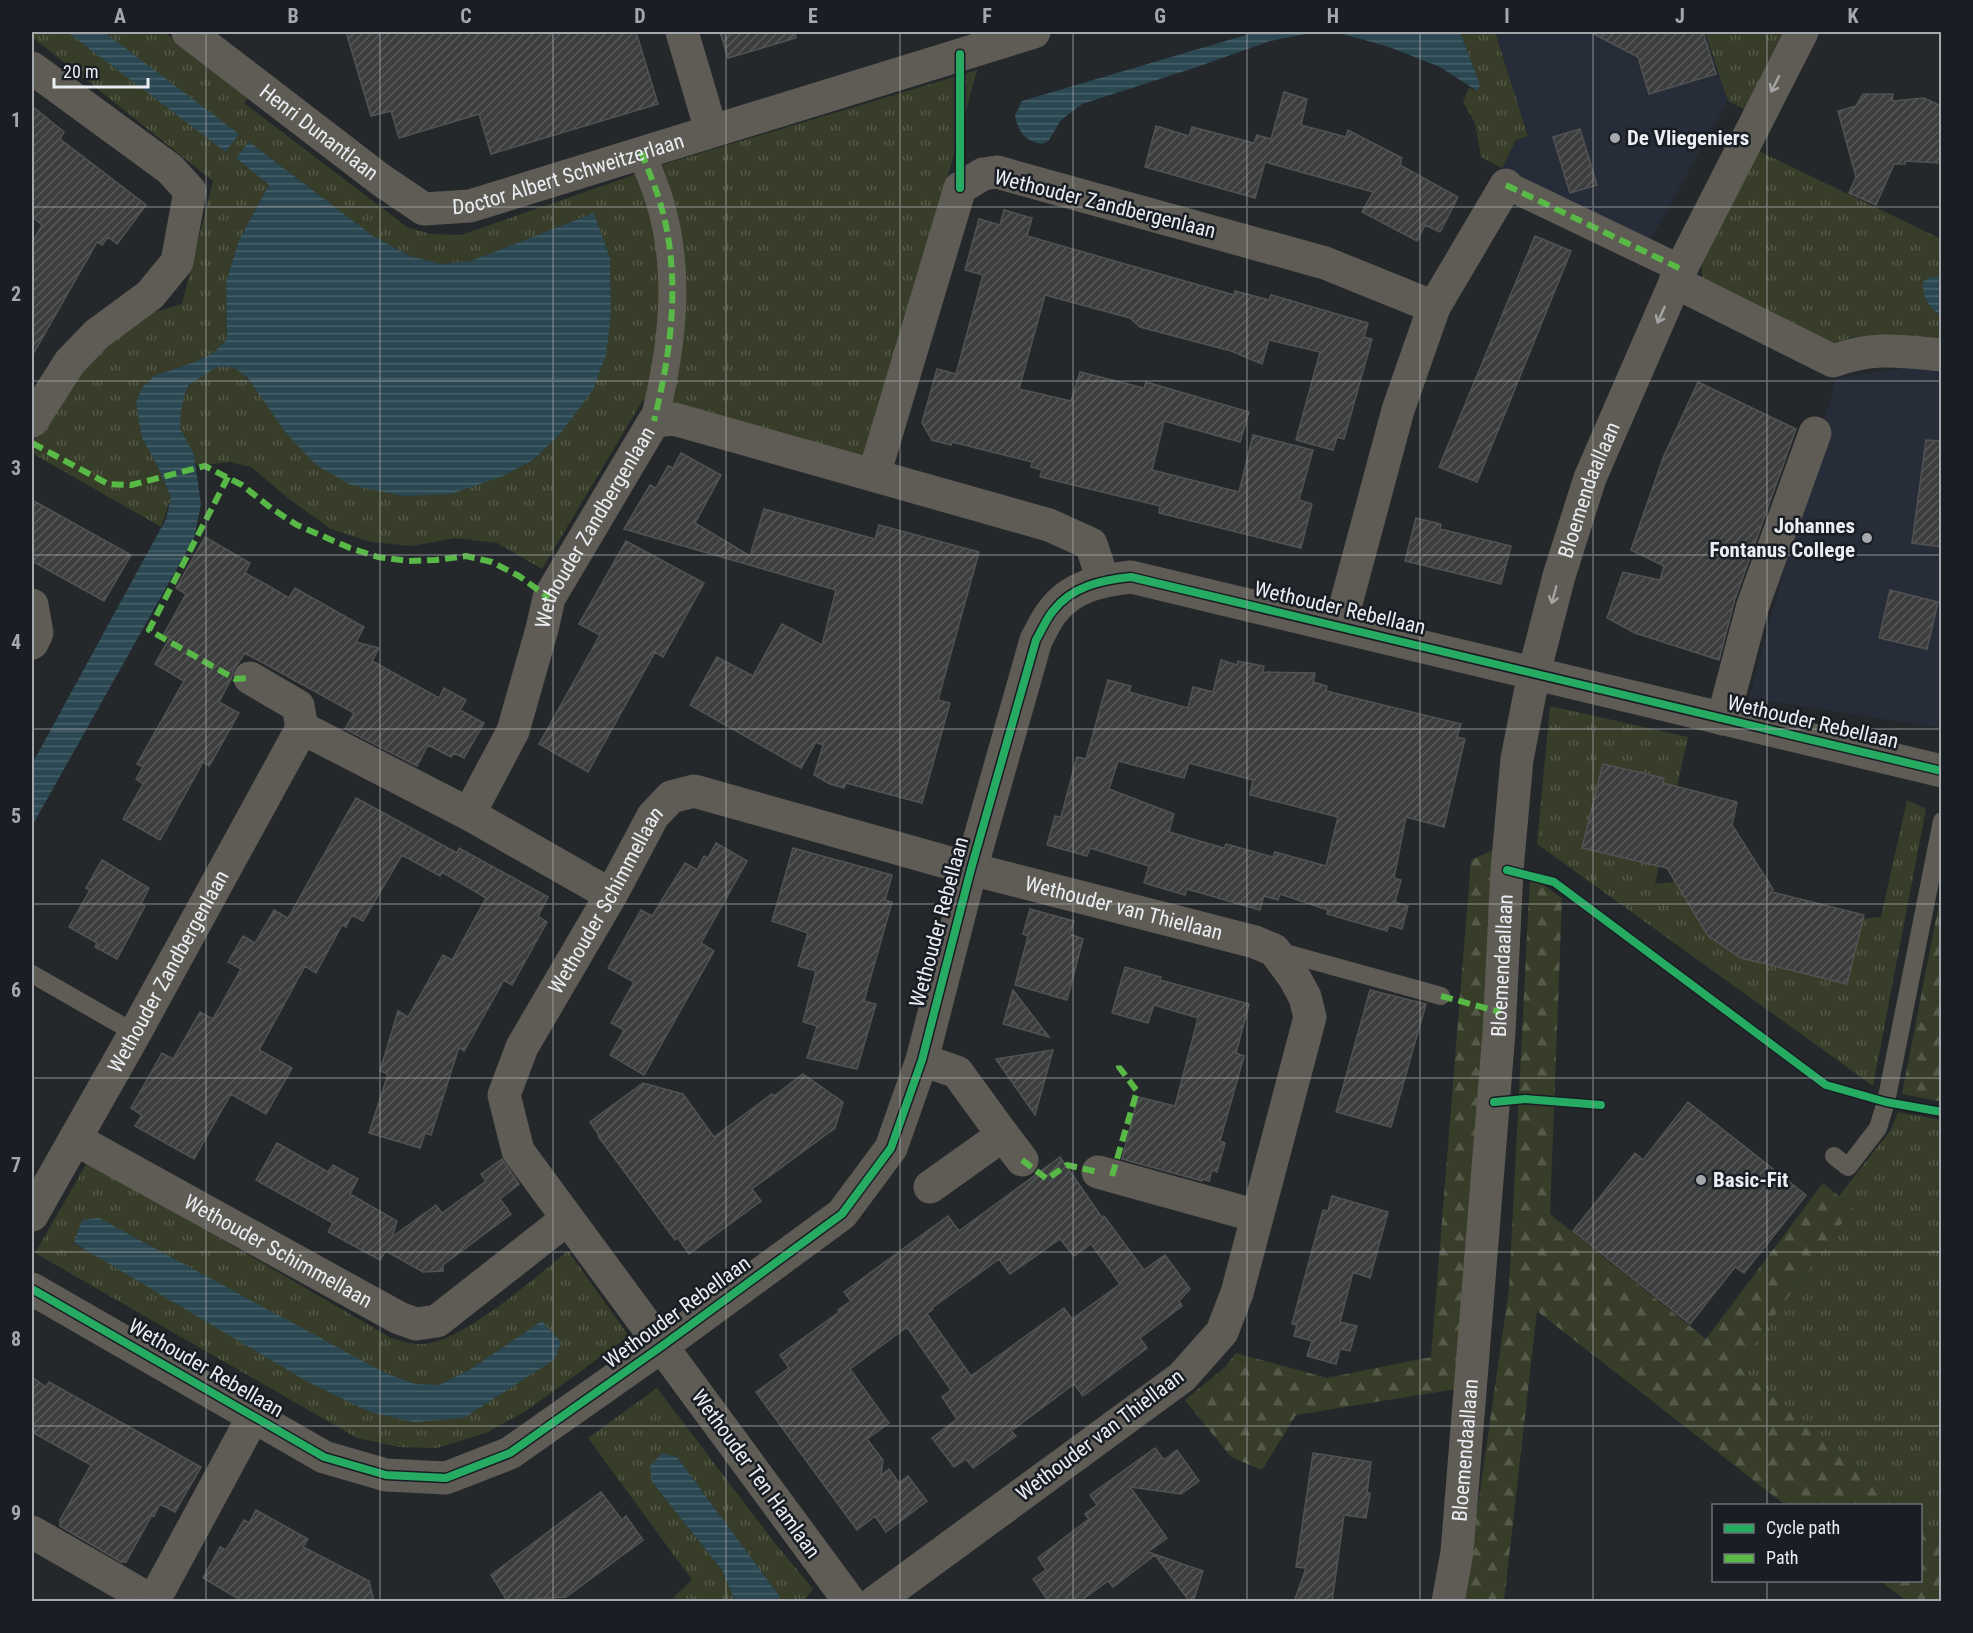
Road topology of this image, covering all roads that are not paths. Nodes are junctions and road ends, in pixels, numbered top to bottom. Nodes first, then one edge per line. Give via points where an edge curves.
1 (188, 32) edge
2 (682, 32) edge
3 (1034, 32) edge
4 (1802, 32) edge
5 (32, 68) edge
6 (711, 130) junction
7 (641, 152) junction
8 (1506, 185) joint
9 (424, 209) joint
10 (1678, 276) junction
11 (1434, 307) junction
12 (1941, 355) edge
13 (654, 421) junction
14 (32, 422) edge
15 (1815, 433) dead end
16 (874, 475) junction
17 (1103, 580) junction
18 (32, 605) edge
19 (1340, 626) junction
20 (32, 644) edge
21 (1534, 673) junction
22 (250, 678) dead end
23 (1723, 719) junction
24 (302, 728) junction
25 (1941, 771) edge
26 (469, 814) junction
27 (1941, 821) edge
28 (972, 869) junction
29 (611, 895) junction
30 (1274, 950) junction
31 (32, 974) edge
32 (1441, 996) dead end
33 (135, 1033) junction
34 (922, 1060) junction
35 (75, 1139) junction
36 (1834, 1156) dead end
37 (1098, 1172) dead end
38 (930, 1187) dead end
39 (32, 1215) edge
40 (1257, 1216) junction
41 (567, 1219) junction
42 (32, 1289) edge
43 (662, 1346) junction
44 (254, 1415) junction
45 (32, 1532) edge
46 (153, 1601) edge
47 (850, 1602) edge
48 (875, 1602) edge
49 (1448, 1602) edge

1 - 9 street, Henri Dunantlaan
2 - 6 street, Doctor Albert Schweitzerlaan
3 - 6 street, Doctor Albert Schweitzerlaan
4 -> 10 street, Bloemendaallaan
5 - 14 street via 170,169 190,191 177,262 150,295 98,334 70,362
6 - 7 street, Doctor Albert Schweitzerlaan
7 - 9 street, Doctor Albert Schweitzerlaan via 470,206
7 - 13 street via 660,200 674,286 669,350
8 - 10 street
8 - 11 street
10 - 12 street via 1833,361 1854,353 1881,350
10 -> 21 street, Bloemendaallaan via 1590,478
11 - 16 street, Wethouder Zandbergenlaan via 1325,262 997,172 983,174 960,188
11 - 19 street via 1398,410
13 - 16 street, Wethouder Zandbergenlaan via 674,419
13 - 26 street, Wethouder Zandbergenlaan via 549,598 513,730
15 - 23 street, Wethouder Rebellaan via 1754,605
16 - 17 street, Wethouder Zandbergenlaan via 1049,525 1091,544
17 - 19 street, Wethouder Rebellaan via 1131,577
17 - 28 street, Wethouder Rebellaan via 1080,588 1054,609 1036,640
18 - 20 street via 37,633
19 - 21 street, Wethouder Rebellaan
21 - 23 street, Wethouder Rebellaan
21 - 49 street, Bloemendaallaan via 1517,759 1484,1230 1457,1552
22 - 24 street via 298,706
23 - 25 street, Wethouder Rebellaan
24 - 26 street
24 - 33 street, Wethouder Zandbergenlaan
26 - 29 street
27 - 36 lane via 1878,1128 1848,1167
28 - 29 street, Wethouder Schimmellaan via 694,791 672,797 653,816
28 - 30 street, Wethouder van Thiellaan
28 - 34 street, Wethouder Rebellaan
29 - 41 street, Wethouder Schimmellaan via 522,1047 504,1095 518,1151
30 - 32 lane, Wethouder van Thiellaan
30 - 40 street, Wethouder van Thiellaan via 1305,997 1310,1017
31 - 33 lane
33 - 35 street, Wethouder Zandbergenlaan
34 - 38 street via 957,1072 1012,1148
34 - 43 street, Wethouder Rebellaan via 891,1148 842,1214
35 - 39 street, Wethouder Zandbergenlaan
35 - 41 street, Wethouder Schimmellaan via 416,1324 436,1321
37 - 40 street
40 - 48 street, Wethouder van Thiellaan via 1237,1293 1222,1332 1182,1377
41 - 43 street, Wethouder Schimmellaan
42 - 44 street, Wethouder Rebellaan
43 - 44 street, Wethouder Rebellaan via 510,1453 446,1478 386,1475 324,1456
43 - 47 street, Wethouder Ten Hamlaan
44 - 46 street
45 - 46 street

